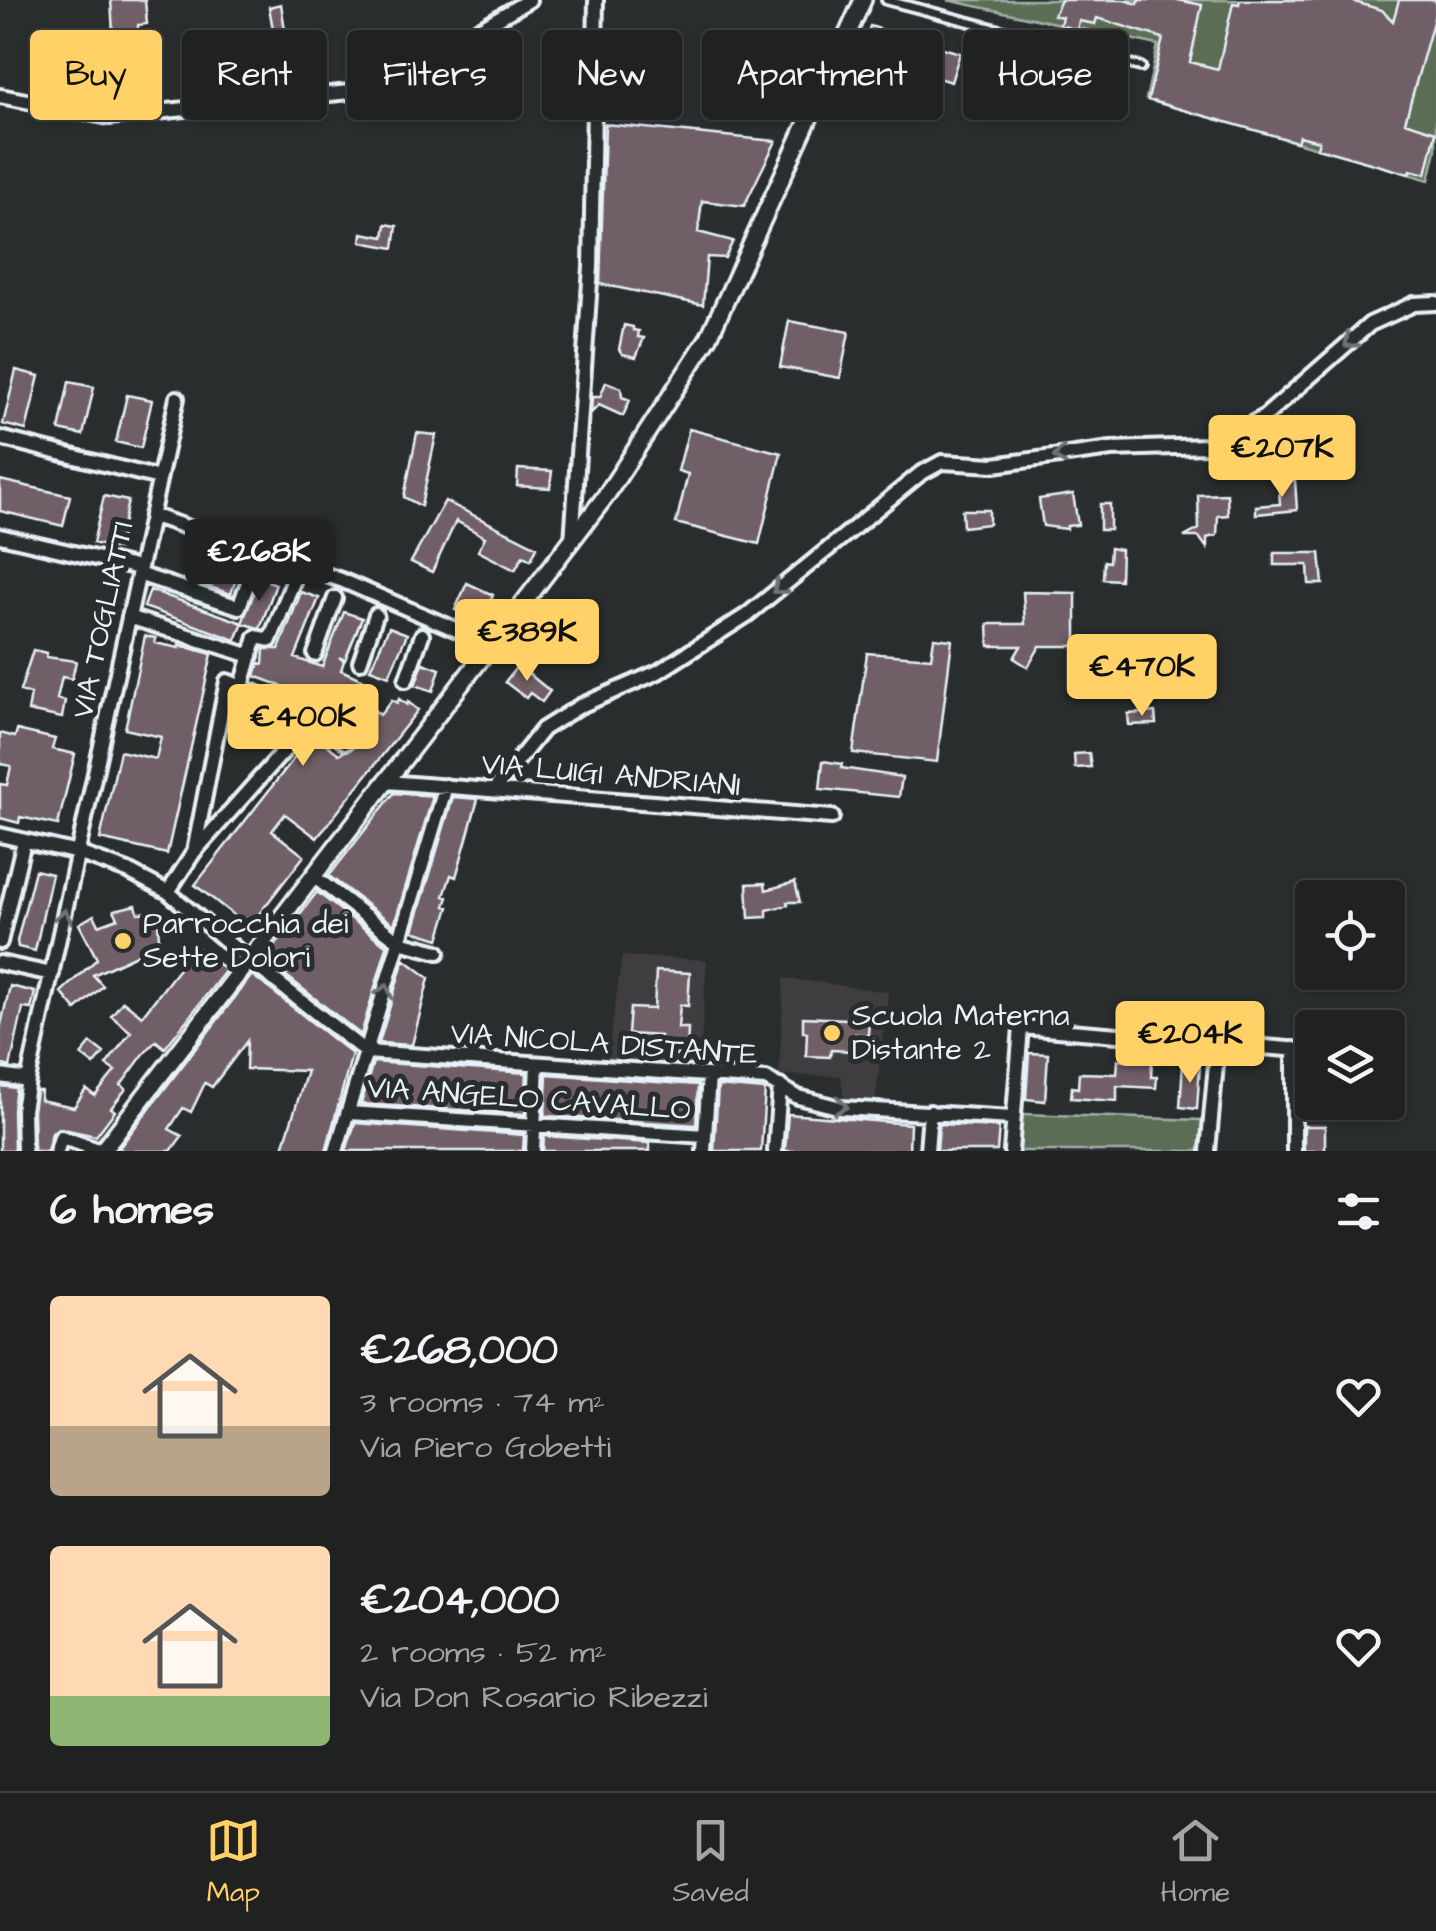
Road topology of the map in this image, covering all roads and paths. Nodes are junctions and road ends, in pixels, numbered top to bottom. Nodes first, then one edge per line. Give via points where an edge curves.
1 (529, 0) edge
2 (596, 0) edge
3 (862, 0) edge
4 (886, 0) edge
5 (1141, 67) dead end
6 (0, 96) edge
7 (1436, 302) edge
8 (177, 398) dead end
9 (0, 438) edge
10 (159, 478) junction
11 (151, 515) junction
12 (0, 536) edge
13 (572, 541) junction
14 (252, 568) dead end
15 (139, 571) junction
16 (292, 582) dead end
17 (335, 598) dead end
18 (376, 615) dead end
19 (129, 617) junction
20 (422, 635) dead end
21 (492, 645) junction
22 (315, 654) dead end
23 (251, 656) junction
24 (360, 662) dead end
25 (406, 680) dead end
26 (242, 686) junction
27 (314, 717) junction
28 (346, 742) dead end
29 (386, 782) junction
30 (446, 786) junction
31 (494, 790) junction
32 (832, 817) dead end
33 (0, 835) edge
34 (24, 841) junction
35 (194, 852) junction
36 (78, 853) junction
37 (312, 876) junction
38 (168, 892) junction
39 (0, 942) edge
40 (400, 942) junction
41 (438, 952) dead end
42 (250, 961) junction
43 (0, 963) edge
44 (52, 974) junction
45 (1218, 1043) junction
46 (1294, 1049) joint
47 (366, 1052) junction
48 (538, 1064) junction
49 (708, 1075) junction
50 (0, 1076) edge
51 (28, 1080) junction
52 (780, 1086) junction
53 (930, 1112) junction
54 (348, 1113) junction
55 (1013, 1118) junction
56 (535, 1125) junction
57 (705, 1136) junction
58 (105, 1150) edge
59 (24, 1151) edge
60 (57, 1151) edge
61 (336, 1151) edge
62 (534, 1151) edge
63 (704, 1151) edge
64 (775, 1151) edge
65 (927, 1151) edge
66 (1011, 1151) edge
67 (1208, 1151) edge
68 (1294, 1151) edge

1 - 6 street via 394,79 359,91 108,117
2 - 13 street via 591,267
3 - 13 street via 709,337
4 - 5 lane
7 -> 31 street via 1414,304 1370,324 1263,418 1208,446 1112,449 994,465 942,462 747,615 658,672 543,729
8 - 10 street, VIA TOGLIATTI
9 - 10 street
10 - 11 street, VIA TOGLIATTI
11 - 15 street, VIA TOGLIATTI
11 - 21 street via 341,580
12 - 15 street
13 - 21 street
14 - 15 street via 239,607
15 - 19 street, VIA TOGLIATTI
16 - 23 street via 270,640 256,637
17 - 22 street
18 - 24 street
19 - 23 street
19 - 36 street, VIA TOGLIATTI
20 - 25 street
21 - 29 street
23 - 26 street
26 - 27 street
26 - 35 street via 227,682
27 - 28 street
27 - 35 street
29 - 30 street, VIA LUIGI ANDRIANI
29 - 37 street
30 - 31 street, VIA LUIGI ANDRIANI
30 - 40 street
31 - 32 street, VIA LUIGI ANDRIANI
33 - 34 street
34 - 36 street
34 - 39 street
35 - 38 street
36 - 38 street
44 -> 36 street, VIA TOGLIATTI
37 - 40 street
37 - 42 street
38 - 42 street
40 - 41 street
47 -> 40 street
42 - 47 street
42 - 58 street
43 - 44 street
44 - 51 street, VIA TOGLIATTI
45 - 46 street
45 - 55 street via 1021,1027
45 - 67 street
46 - 68 street
47 - 48 street, VIA NICOLA DISTANTE
47 - 54 street
48 - 49 street, VIA NICOLA DISTANTE
48 - 56 street
49 - 52 street, VIA NICOLA DISTANTE
49 - 57 street
50 - 51 street
51 - 59 street, VIA TOGLIATTI
52 -> 53 street, VIA NICOLA DISTANTE via 842,1108
52 - 64 street
53 - 55 street, VIA NICOLA DISTANTE
53 - 65 street
54 - 56 street, VIA ANGELO CAVALLO
54 - 61 street
55 - 66 street
56 - 57 street, VIA ANGELO CAVALLO
56 - 62 street
57 - 63 street
58 - 60 street via 61,1138

